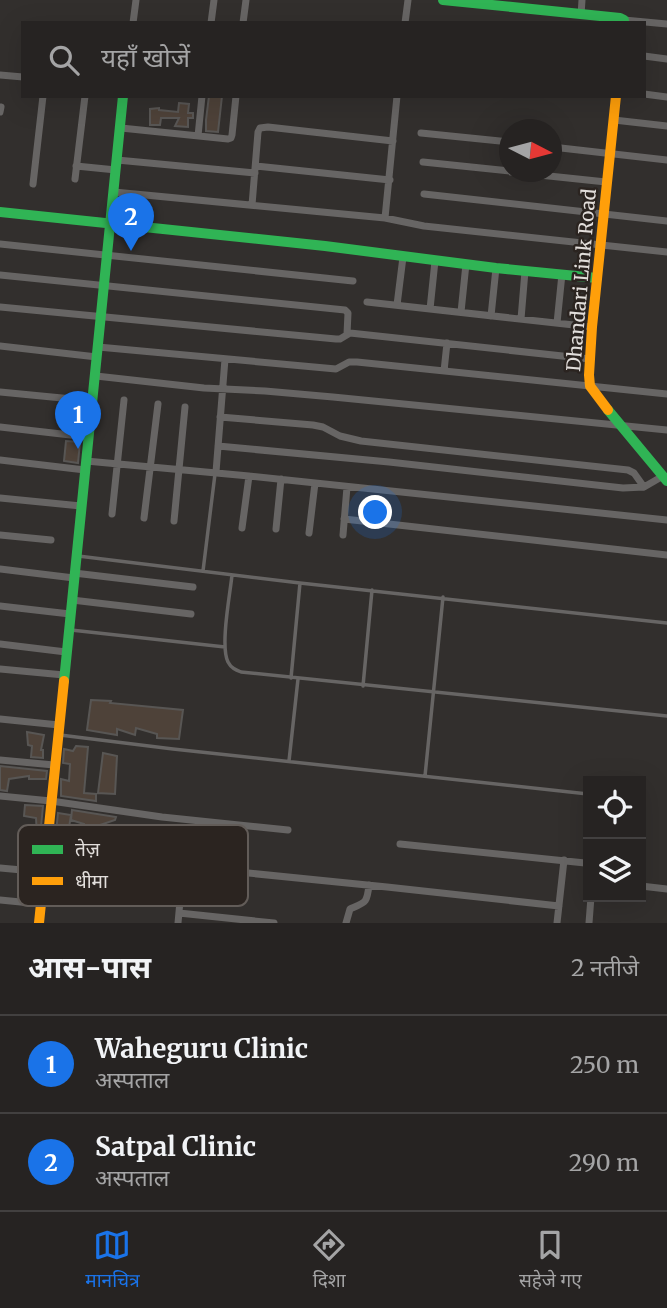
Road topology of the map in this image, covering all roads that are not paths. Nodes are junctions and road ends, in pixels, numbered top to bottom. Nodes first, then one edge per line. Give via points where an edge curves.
1 (136, 0) edge
2 (214, 0) edge
3 (246, 0) edge
4 (408, 0) edge
5 (450, 0) edge
6 (553, 0) edge
7 (582, 0) edge
8 (491, 3) edge
9 (522, 4) edge
10 (552, 11) junction
11 (581, 15) junction
12 (133, 21) edge
13 (211, 21) edge
14 (243, 21) edge
15 (405, 21) edge
16 (623, 21) edge
17 (646, 23) edge
18 (667, 24) edge
19 (646, 56) edge
20 (667, 59) edge
21 (0, 75) edge
22 (21, 77) edge
23 (646, 94) edge
24 (667, 97) edge
25 (43, 98) edge
26 (85, 98) edge
27 (123, 98) edge
28 (202, 98) edge
29 (236, 98) edge
30 (397, 98) edge
31 (616, 98) edge
32 (1, 107) edge
33 (0, 113) edge
34 (614, 120) junction
35 (667, 126) edge
36 (121, 128) junction
37 (421, 133) dead end
38 (198, 136) junction
39 (393, 141) junction
40 (499, 141) edge
41 (562, 148) edge
42 (610, 153) junction
43 (667, 160) edge
44 (423, 162) dead end
45 (117, 165) junction
46 (76, 166) junction
47 (255, 169) junction
48 (499, 170) edge
49 (562, 177) edge
50 (75, 179) dead end
51 (390, 180) junction
52 (606, 182) junction
53 (33, 184) dead end
54 (114, 192) junction
55 (424, 194) dead end
56 (252, 205) junction
57 (0, 212) edge
58 (603, 214) junction
59 (385, 218) junction
60 (667, 221) edge
61 (111, 223) junction
62 (0, 244) edge
63 (600, 244) junction
64 (667, 252) edge
65 (108, 255) junction
66 (403, 257) junction
67 (435, 261) junction
68 (466, 264) junction
69 (496, 268) junction
70 (525, 271) junction
71 (562, 274) junction
72 (0, 275) edge
73 (597, 278) junction
74 (353, 281) dead end
75 (104, 285) junction
76 (367, 302) dead end
77 (397, 305) junction
78 (0, 307) edge
79 (430, 309) junction
80 (461, 312) junction
81 (491, 316) junction
82 (101, 317) junction
83 (521, 319) junction
84 (557, 323) junction
85 (592, 327) junction
86 (347, 334) junction
87 (447, 343) junction
88 (0, 346) edge
89 (97, 352) junction
90 (225, 359) junction
91 (590, 359) junction
92 (444, 371) junction
93 (96, 376) junction
94 (590, 386) junction
95 (222, 389) junction
96 (0, 392) edge
97 (667, 394) edge
98 (124, 400) dead end
99 (93, 401) junction
100 (158, 404) dead end
101 (186, 407) dead end
102 (220, 417) junction
103 (621, 426) junction
104 (0, 427) edge
105 (667, 430) edge
106 (88, 437) junction
107 (218, 446) junction
108 (0, 460) edge
109 (117, 464) junction
110 (86, 465) junction
111 (150, 467) junction
112 (179, 469) junction
113 (216, 472) junction
114 (249, 476) junction
115 (665, 478) edge
116 (281, 479) junction
117 (315, 483) junction
118 (347, 487) junction
119 (644, 487) junction
120 (0, 498) edge
121 (81, 506) junction
122 (112, 514) dead end
123 (144, 518) dead end
124 (344, 519) junction
125 (667, 520) edge
126 (174, 521) dead end
127 (242, 528) dead end
128 (276, 529) dead end
129 (309, 533) dead end
130 (0, 535) edge
131 (343, 535) dead end
132 (51, 540) dead end
133 (667, 555) edge
134 (75, 556) junction
135 (0, 569) edge
136 (203, 571) junction
137 (232, 575) junction
138 (74, 576) junction
139 (300, 583) junction
140 (193, 587) dead end
141 (372, 590) junction
142 (443, 597) junction
143 (72, 600) junction
144 (0, 606) edge
145 (70, 614) junction
146 (191, 614) dead end
147 (667, 623) edge
148 (68, 629) junction
149 (0, 644) edge
150 (225, 648) junction
151 (66, 652) junction
152 (0, 669) edge
153 (64, 675) junction
154 (291, 678) junction
155 (298, 678) junction
156 (363, 686) junction
157 (433, 692) junction
158 (667, 716) edge
159 (0, 719) edge
160 (58, 730) junction
161 (0, 760) edge
162 (289, 761) junction
163 (54, 765) junction
164 (425, 776) junction
165 (583, 793) edge
166 (0, 796) edge
167 (51, 801) junction
168 (49, 825) edge
169 (240, 825) edge
170 (248, 826) edge
171 (288, 830) dead end
172 (400, 844) dead end
173 (564, 860) junction
174 (583, 863) edge
175 (0, 868) edge
176 (18, 868) edge
177 (248, 873) edge
178 (369, 885) junction
179 (646, 887) edge
180 (667, 889) edge
181 (0, 900) edge
182 (18, 902) edge
183 (591, 902) edge
184 (180, 906) edge
185 (559, 906) junction
186 (179, 913) junction
187 (178, 923) edge
188 (271, 923) edge
189 (345, 923) edge
190 (557, 923) edge
191 (589, 923) edge

1 - 12 street
2 - 13 street
3 - 14 street
4 - 15 street
5 - 8 street
6 - 10 street
7 - 11 street
8 - 9 street
9 - 10 street
10 - 11 street
11 - 16 street
17 - 18 street
19 - 20 street
21 - 22 street
23 - 24 street
25 - 53 street
26 - 46 street
27 - 36 street
28 - 38 street
29 - 38 street via 230,138
30 - 39 street
31 - 34 street, Dhandari Link Road
32 - 33 street
34 - 35 street
34 - 42 street, Dhandari Link Road
36 - 38 street
36 - 45 street
37 - 40 street
39 - 47 street via 264,127 258,132
39 - 51 street
41 - 42 street
42 - 43 street
42 - 52 street, Dhandari Link Road
44 - 48 street
45 - 46 street
45 - 47 street
45 - 54 street
46 - 50 street
47 - 51 street
47 - 56 street
49 - 52 street
51 - 59 street
52 - 58 street, Dhandari Link Road
54 - 56 street
54 - 61 street
55 - 58 street
56 - 59 street
57 - 61 street
58 - 60 street
58 - 63 street, Dhandari Link Road
59 - 63 street
61 - 65 street
61 - 66 street
62 - 65 street
63 - 64 street
63 - 73 street, Dhandari Link Road
65 - 74 street
65 - 75 street
66 - 67 street
66 - 77 street
67 - 68 street
67 - 79 street
68 - 69 street
68 - 80 street
69 - 70 street
69 - 81 street
70 - 71 street
70 - 83 street
71 - 73 street
71 - 84 street
72 - 75 street
73 - 85 street, Dhandari Link Road
75 - 82 street
75 - 86 street via 345,310
76 - 77 street
77 - 79 street
78 - 82 street
79 - 80 street
80 - 81 street
81 - 83 street
82 - 86 street via 336,339
82 - 89 street
83 - 84 street
84 - 85 street
85 - 91 street, Dhandari Link Road
86 - 87 street
87 - 91 street
87 - 92 street
88 - 89 street
89 - 90 street
89 - 93 street
90 - 92 street via 336,369 356,362
90 - 95 street
91 - 94 street, Dhandari Link Road
92 - 94 street
93 - 95 street
93 - 99 street
94 - 97 street
94 - 103 street, Dhandari Link Road
95 - 102 street
95 - 103 street
96 - 99 street
98 - 109 street
99 - 106 street
100 - 111 street
101 - 112 street
102 - 107 street
102 - 119 street via 313,425 361,440 628,470
103 - 105 street
103 - 115 street, Dhandari Link Road
104 - 106 street
106 - 110 street
107 - 113 street
107 - 119 street
108 - 110 street
109 - 110 street
109 - 111 street
109 - 122 street
110 - 121 street
111 - 112 street
111 - 123 street
112 - 113 street
112 - 126 street
113 - 114 street
113 - 136 lane
114 - 116 street
114 - 127 street
115 - 119 street
116 - 117 street
116 - 128 street
117 - 118 street
117 - 129 street
118 - 124 street
118 - 125 street
120 - 121 street
121 - 134 street
124 - 131 street
124 - 133 street
130 - 132 street
134 - 136 lane
134 - 138 street
135 - 138 street
136 - 137 lane
137 - 139 lane
137 - 150 lane
138 - 140 street
138 - 143 street
139 - 141 lane
139 - 154 lane
141 - 142 lane
141 - 156 lane
142 - 147 lane
142 - 157 lane
143 - 145 street
143 - 146 street
144 - 145 street
145 - 148 street
148 - 150 lane
148 - 151 street
149 - 151 street
150 - 154 lane via 229,664 241,672
151 - 153 street
152 - 153 street
153 - 160 street
154 - 155 lane
155 - 156 lane
155 - 162 lane
156 - 157 lane
157 - 158 lane
157 - 164 lane
159 - 160 street
160 - 162 lane via 173,749
160 - 163 street
161 - 163 street
162 - 164 lane
163 - 167 street
164 - 165 lane
166 - 167 street
167 - 168 street
167 - 169 street
170 - 171 street
172 - 173 street
173 - 174 street
173 - 185 street
175 - 176 street
177 - 178 street
178 - 185 street
178 - 189 street via 366,901 350,909
179 - 180 street
181 - 182 street
183 - 191 street
184 - 186 street
185 - 190 street
186 - 187 street
186 - 188 street

